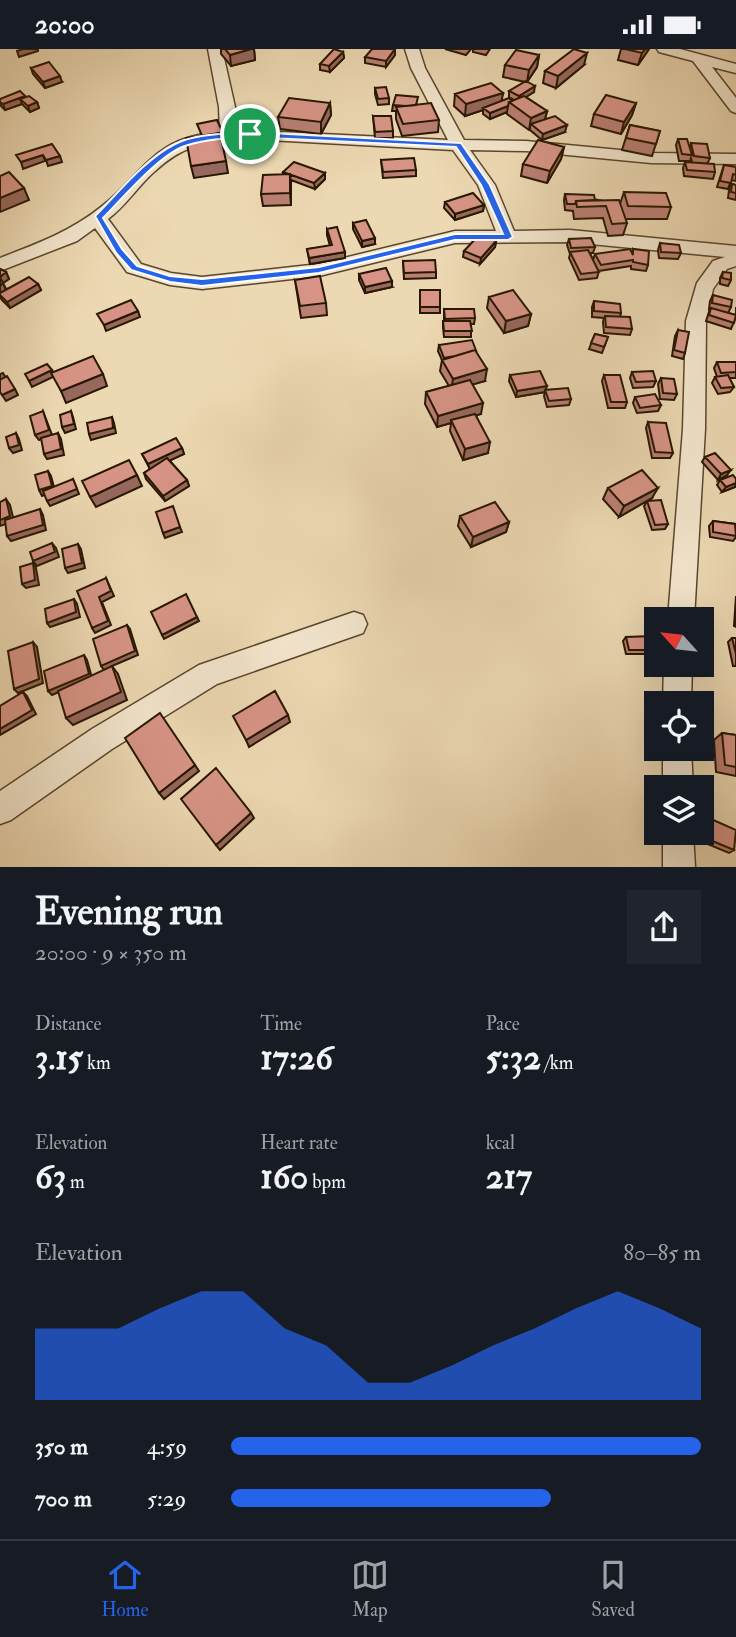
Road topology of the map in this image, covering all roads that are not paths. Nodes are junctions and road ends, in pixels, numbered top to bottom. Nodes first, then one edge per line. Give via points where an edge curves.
1 (215, 49) edge
2 (412, 49) edge
3 (664, 49) edge
4 (702, 57) edge
5 (736, 69) edge
6 (736, 107) edge
7 (228, 136) junction
8 (458, 145) junction
9 (736, 159) edge
10 (98, 218) junction
11 (508, 237) junction
12 (736, 252) edge
13 (736, 260) edge
14 (0, 265) edge
15 (682, 607) edge
16 (354, 624) dead end
17 (0, 809) edge
18 (678, 845) edge
19 (679, 867) edge

1 - 7 street
2 - 8 street
3 - 4 street
4 - 5 street
4 - 6 street
7 - 8 street
7 - 10 street via 179,145 148,168
8 - 9 street
8 - 11 street via 486,185
10 - 11 street via 134,268 202,283 319,270 455,237
10 - 14 street via 71,237
11 - 12 street via 570,236
13 - 15 street via 720,265 704,288 696,321
16 - 17 street via 209,674
18 - 19 street

